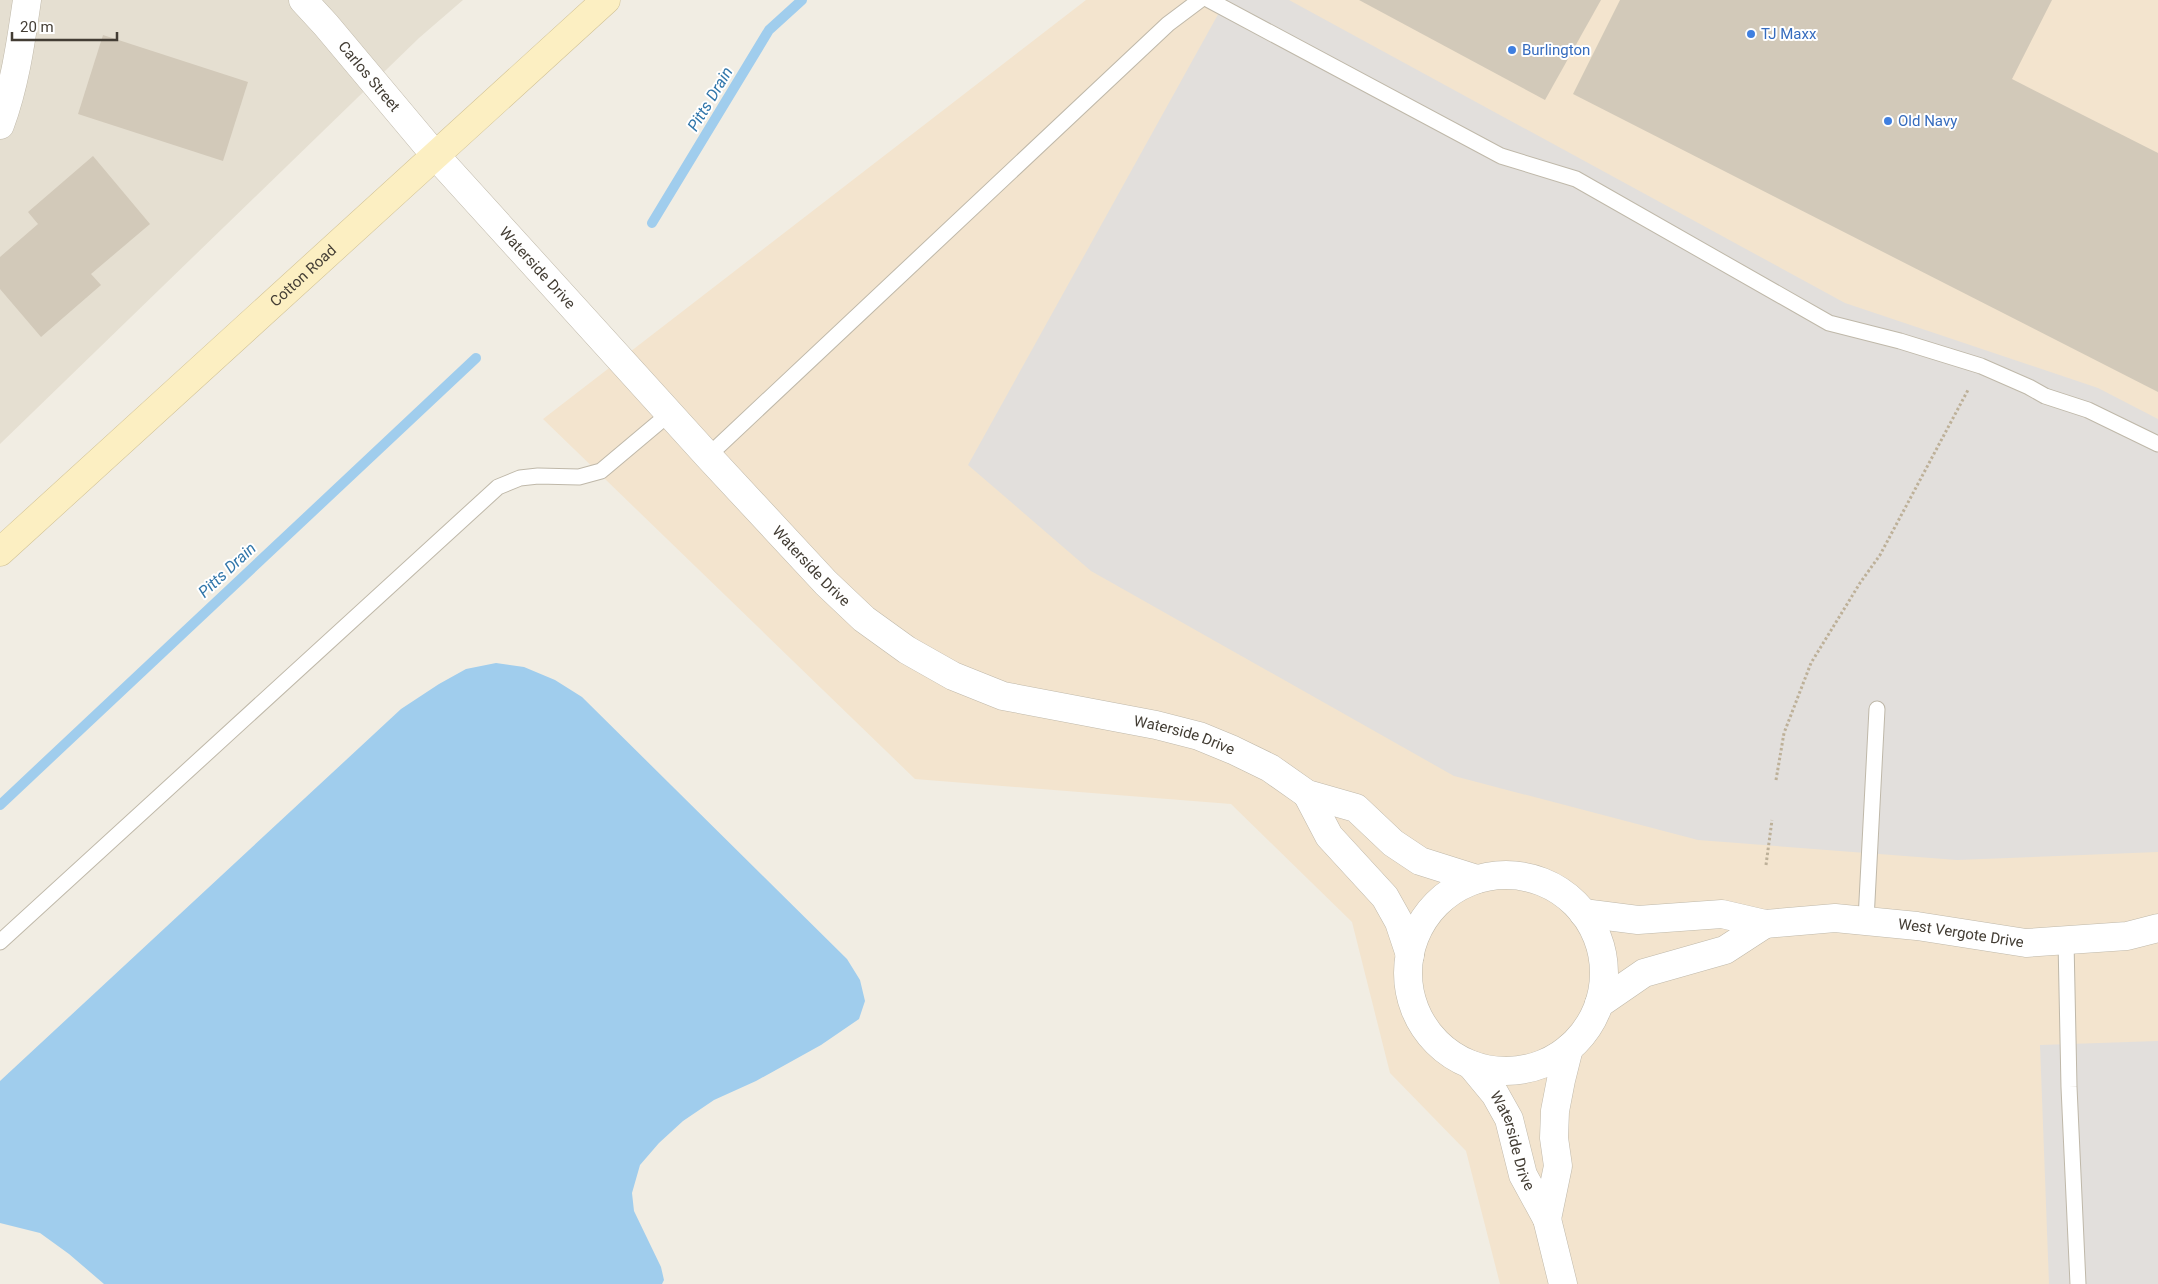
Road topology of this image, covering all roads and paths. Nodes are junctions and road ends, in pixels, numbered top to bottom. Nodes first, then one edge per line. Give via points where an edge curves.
1 (27, 0) edge
2 (302, 0) edge
3 (606, 0) edge
4 (1200, 0) edge
5 (1209, 0) edge
6 (0, 125) edge
7 (435, 155) junction
8 (1968, 390) dead end
9 (670, 413) junction
10 (2158, 444) edge
11 (708, 456) junction
12 (0, 552) edge
13 (1878, 709) dead end
14 (1776, 780) dead end
15 (1307, 794) junction
16 (1772, 820) dead end
17 (1766, 865) dead end
18 (1477, 880) junction
19 (1583, 912) junction
20 (1866, 920) junction
21 (1764, 924) junction
22 (2158, 928) edge
23 (2066, 941) junction
24 (0, 942) edge
25 (1410, 955) junction
26 (1599, 1004) junction
27 (1570, 1048) junction
28 (1471, 1065) junction
29 (1547, 1219) junction
30 (1562, 1284) edge
31 (2078, 1284) edge

1 - 6 street via 6,110
2 - 7 street, Carlos Street
3 - 7 street, Cotton Road
4 - 11 lane via 1168,24
5 - 10 lane via 1501,156 1576,179 1829,322 1981,366 2045,396 2088,410
7 - 9 street, Waterside Drive
7 - 12 street, Cotton Road
8 - 14 path via 1880,555 1811,663 1784,733
9 - 11 street, Waterside Drive
9 - 24 lane via 601,471 578,478 520,478 498,487
11 - 15 street, Waterside Drive via 826,583 864,619 907,650 953,676 1002,696 1128,719 1199,736 1270,768
13 - 20 lane
15 - 18 street, Waterside Drive via 1356,808 1393,843 1420,861
15 - 25 street, Waterside Drive via 1329,836 1385,897 1399,922
16 - 17 path
18 - 19 street via 1524,876 1547,883
18 - 25 street via 1454,891 1433,908 1419,930
19 - 21 street, West Vergote Drive via 1638,920 1722,914
19 - 26 street via 1596,933 1603,956 1604,981
20 - 21 street, West Vergote Drive via 1835,918
20 - 23 street, West Vergote Drive via 2026,943
21 - 26 street, West Vergote Drive via 1725,950 1644,973
22 - 23 street, West Vergote Drive via 2126,936
23 - 31 lane
25 - 28 street via 1409,983 1415,1009 1428,1033 1448,1052
26 - 27 street via 1592,1021
27 - 28 street via 1548,1062 1523,1070 1496,1071
27 - 29 street, Waterside Drive via 1555,1111 1558,1166
28 - 29 street, Waterside Drive via 1495,1094 1509,1119 1523,1175
29 - 30 street, Waterside Drive

